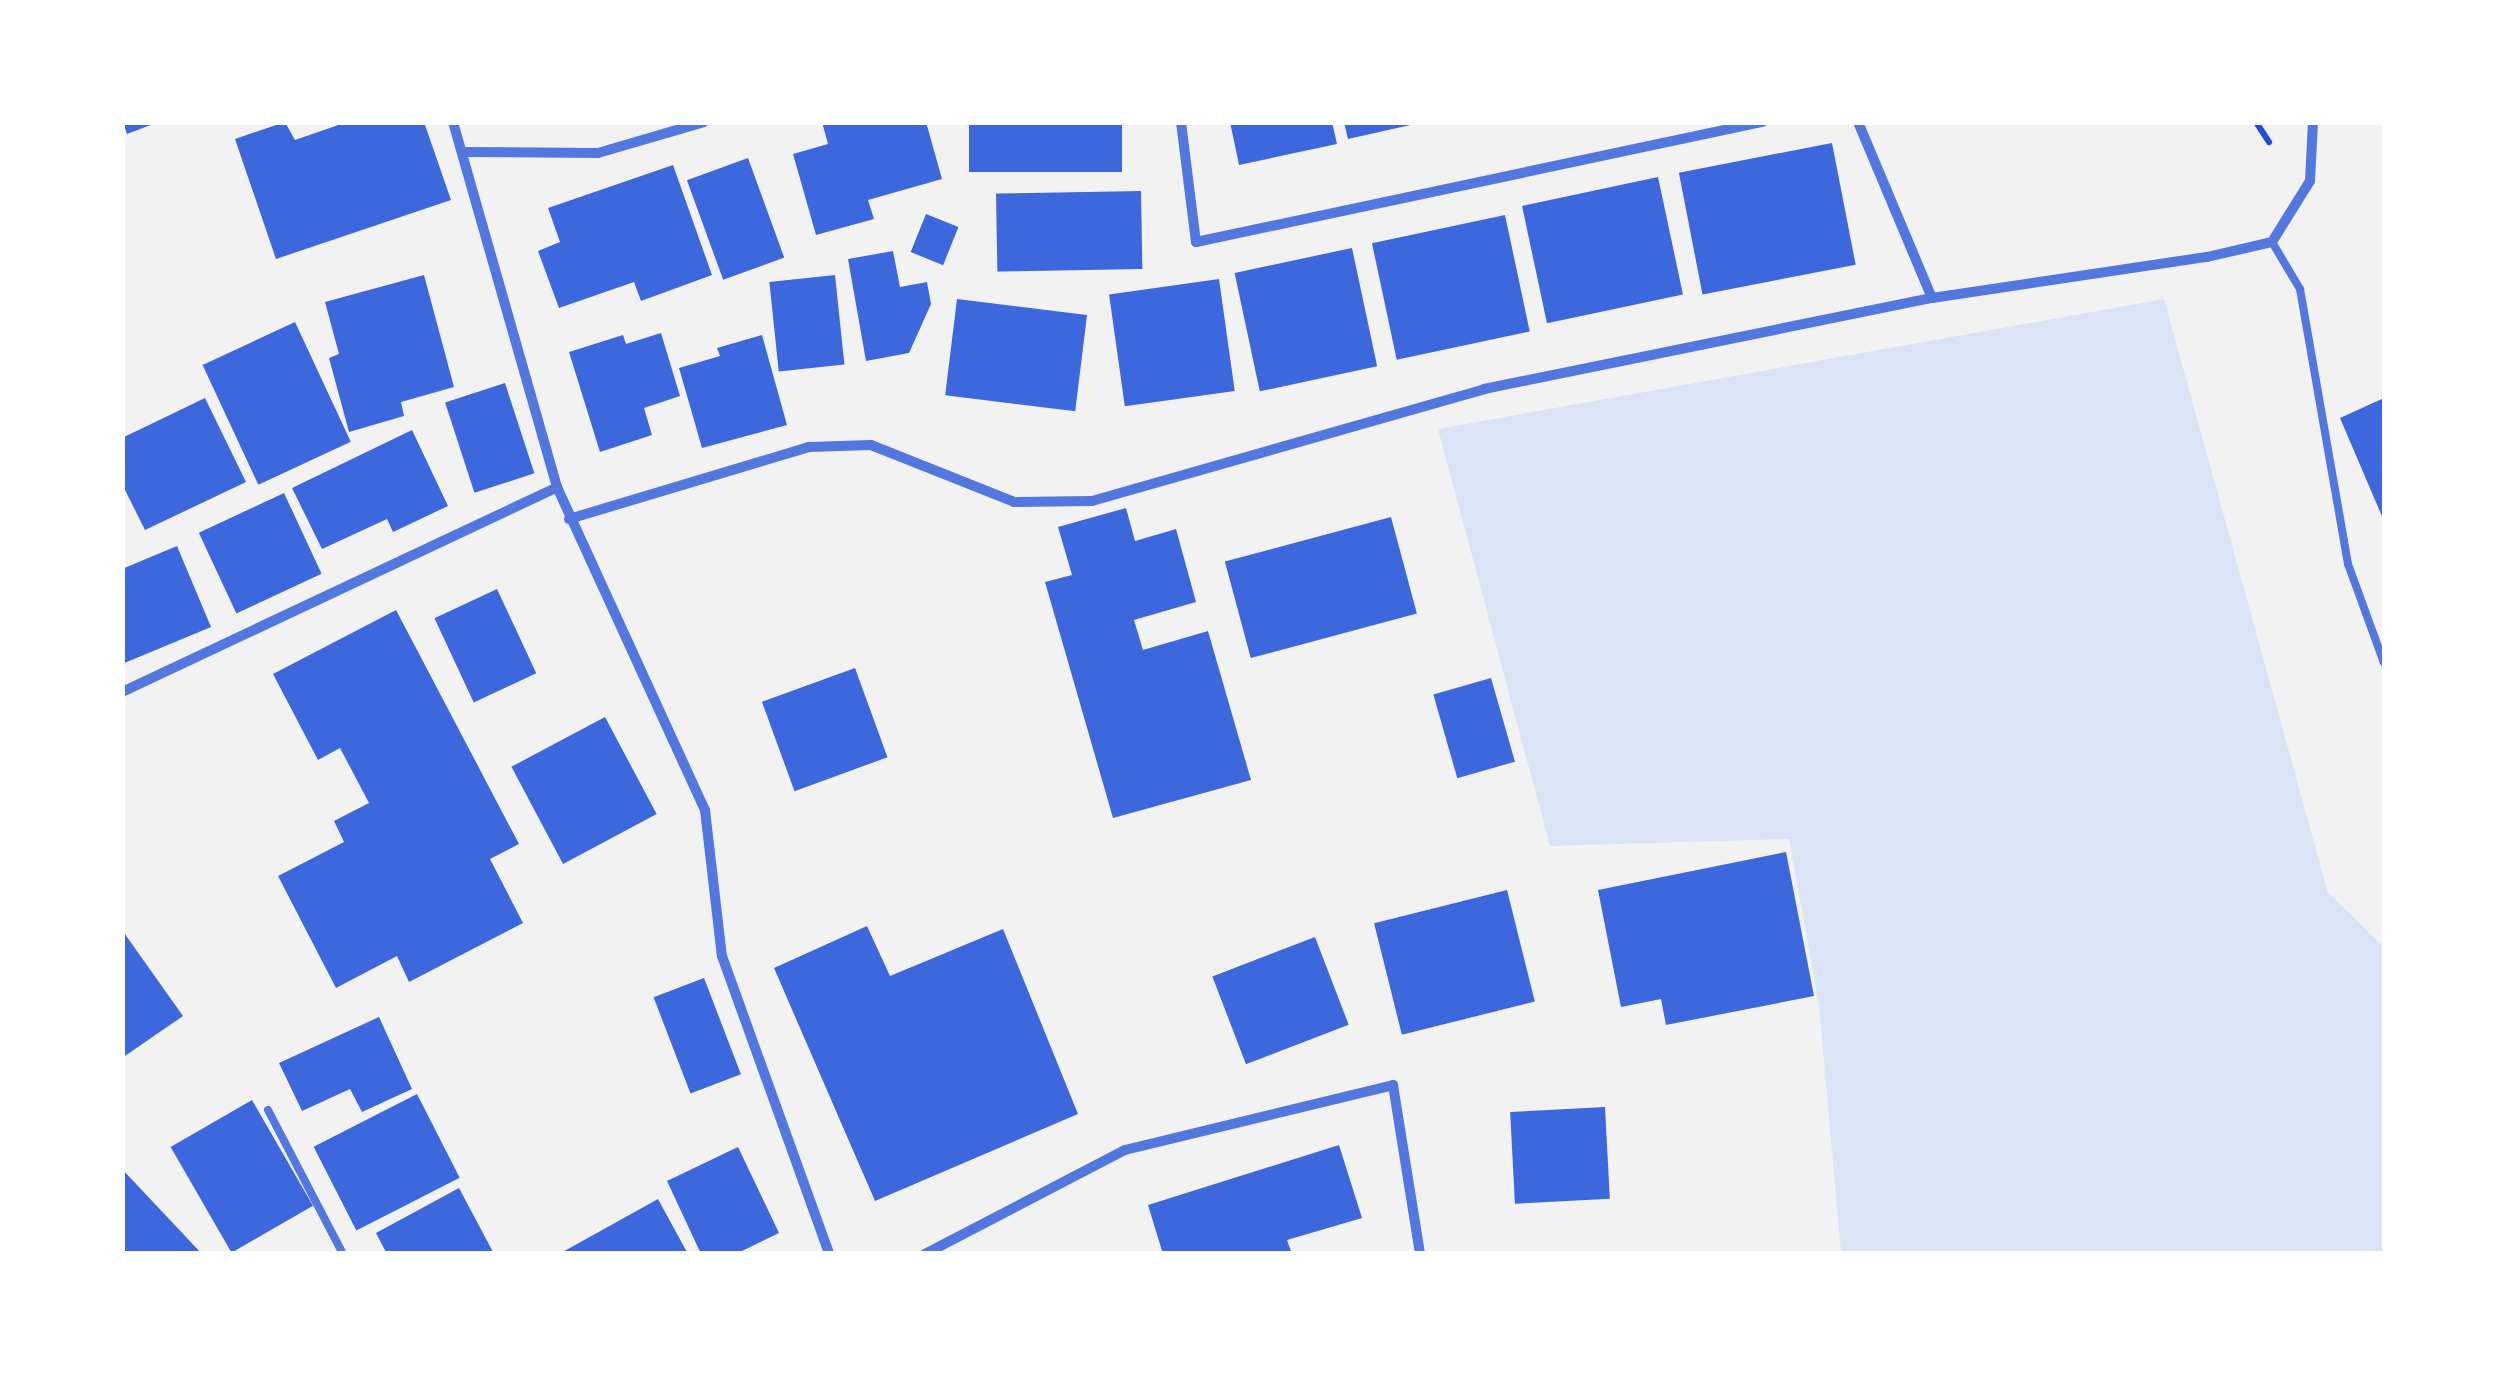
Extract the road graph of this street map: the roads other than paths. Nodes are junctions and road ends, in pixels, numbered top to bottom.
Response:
1 (453, 122) edge
2 (704, 122) edge
3 (1181, 122) edge
4 (1762, 122) edge
5 (1858, 122) edge
6 (2313, 122) edge
7 (462, 152) junction
8 (2272, 242) junction
9 (1932, 298) junction
10 (558, 487) junction
11 (569, 518) junction
12 (2384, 662) edge
13 (122, 692) edge
14 (268, 1110) dead end
15 (342, 1254) edge
16 (829, 1254) edge
17 (925, 1254) edge
18 (1420, 1254) edge

1 - 7 street
2 - 7 street
3 - 4 street
5 - 9 street
6 - 8 street
7 - 10 street
8 - 9 street
8 - 12 lane
9 - 11 street
10 - 11 street
10 - 13 street
11 - 16 street
14 - 15 lane
17 - 18 street

